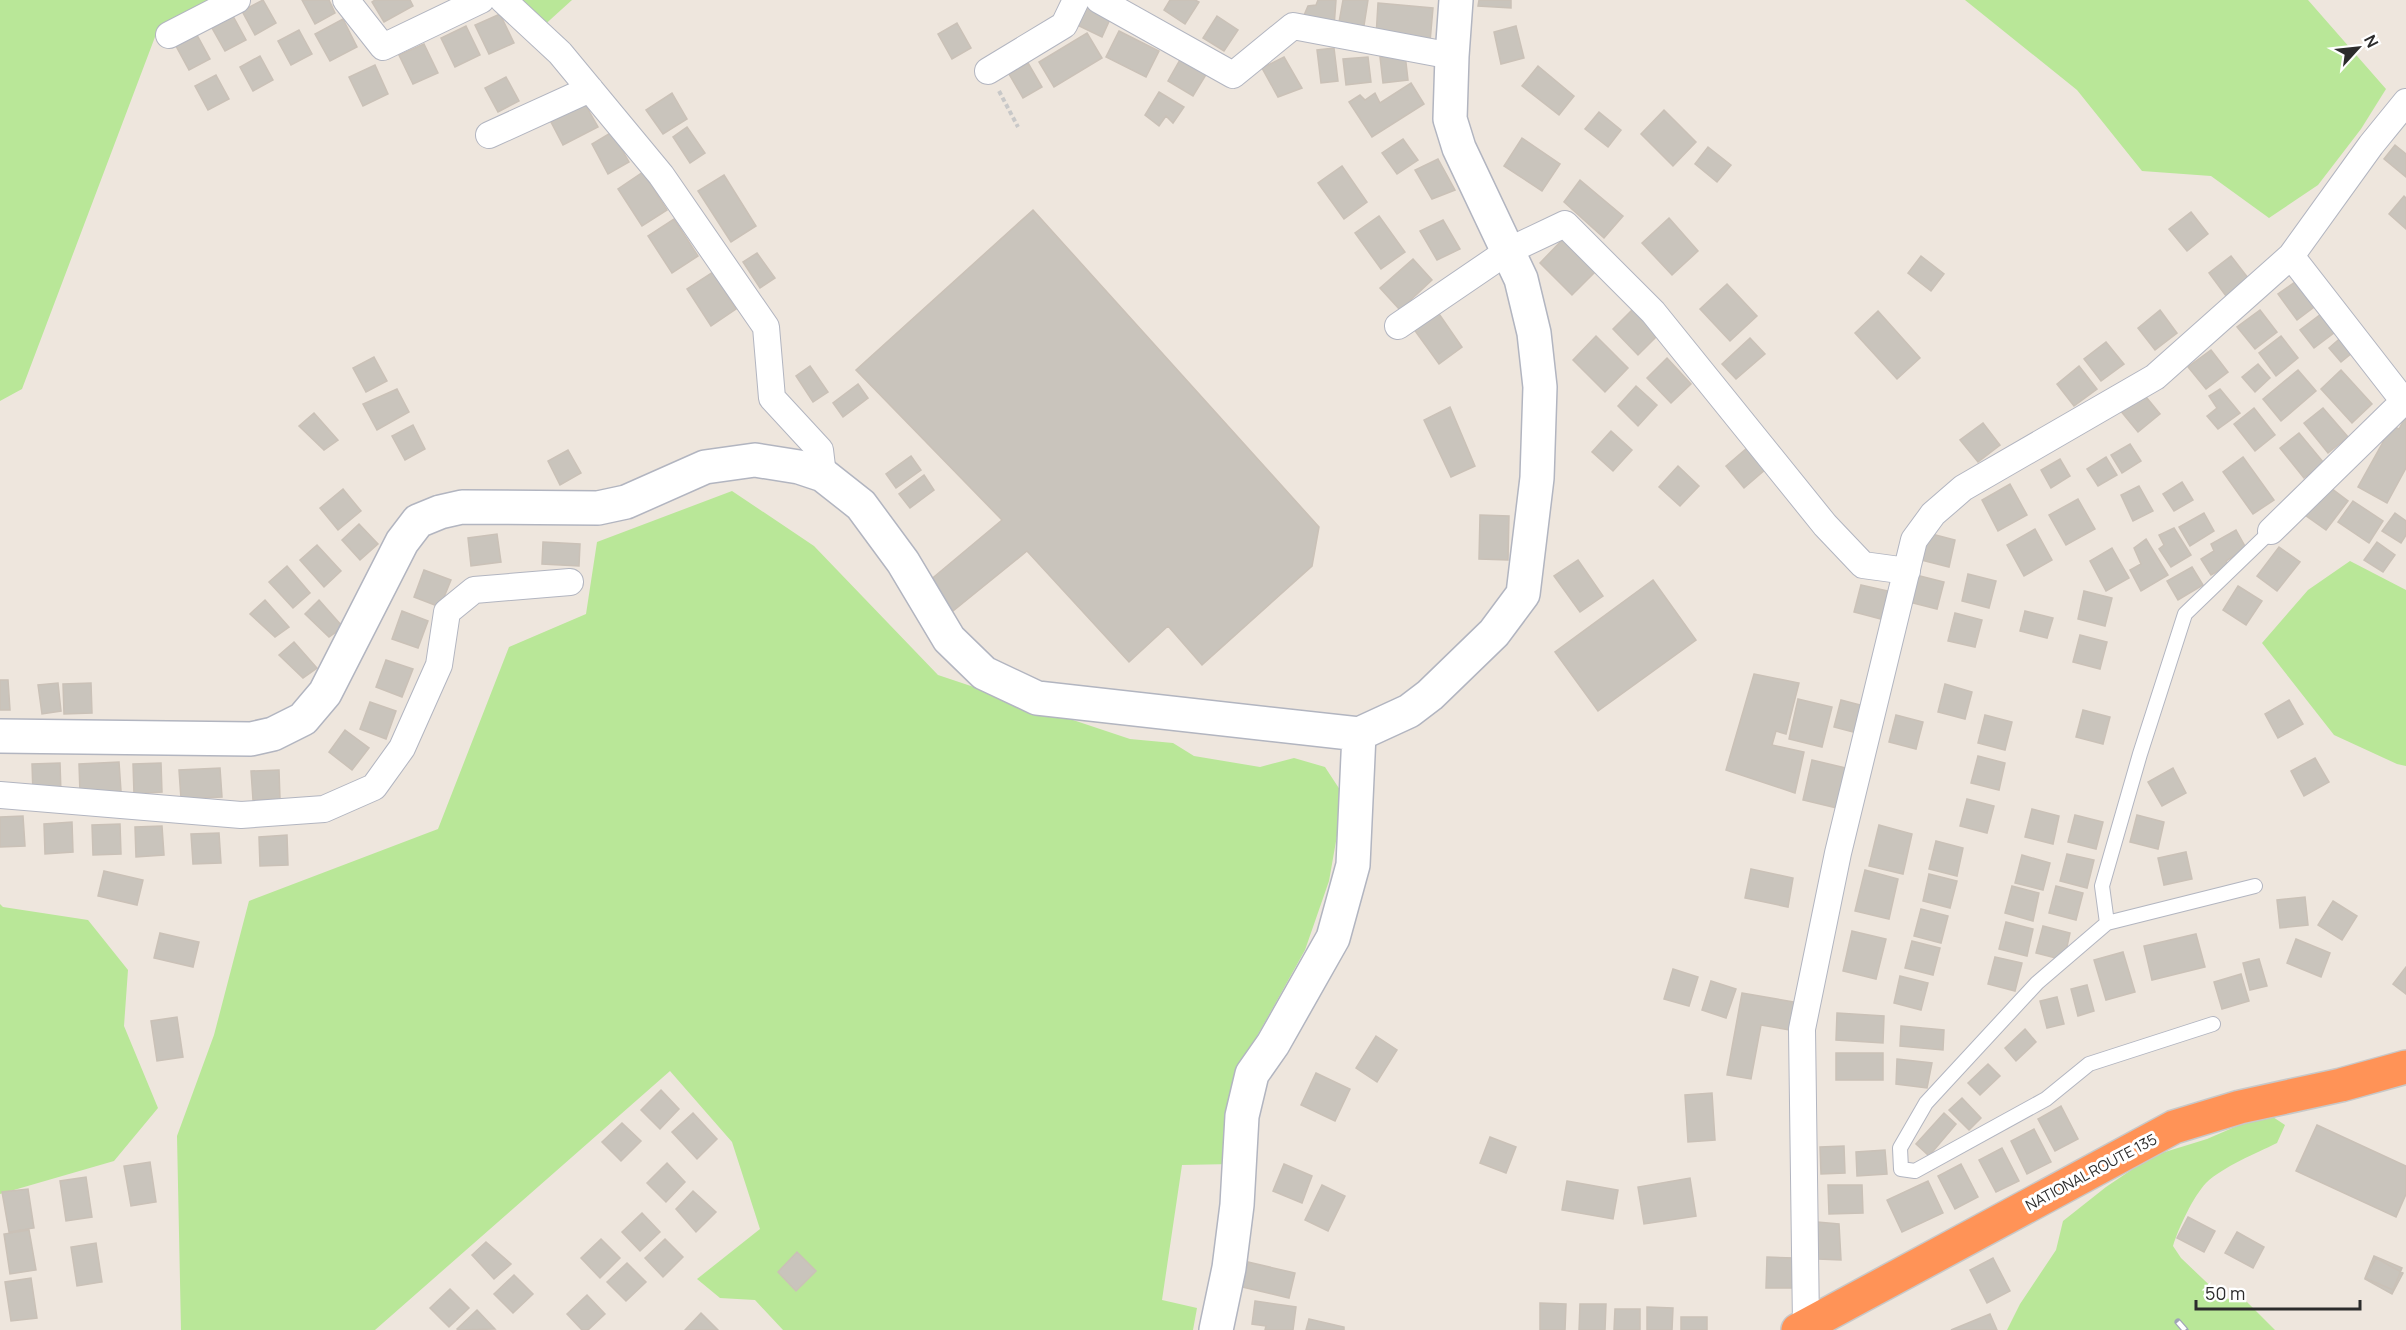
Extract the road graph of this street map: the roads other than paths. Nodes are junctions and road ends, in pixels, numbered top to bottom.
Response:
1 (237, 0) edge
2 (346, 0) edge
3 (481, 0) edge
4 (503, 0) edge
5 (1076, 0) edge
6 (1099, 0) edge
7 (1456, 0) edge
8 (169, 35) dead end
9 (1452, 56) junction
10 (988, 71) road end
11 (590, 89) junction
12 (2406, 102) edge
13 (489, 135) dead end
14 (1508, 251) junction
15 (2291, 256) junction
16 (1398, 326) dead end
17 (2405, 403) edge
18 (824, 475) junction
19 (2271, 531) joint
20 (1907, 571) junction
21 (570, 582) dead end
22 (1359, 734) junction
23 (0, 736) edge
24 (0, 795) edge
25 (2255, 886) dead end
26 (2107, 923) junction
27 (2213, 1024) dead end
28 (2406, 1067) edge
29 (1802, 1328) edge
30 (1216, 1330) edge

1 - 8 street
2 - 3 street
4 - 11 street
5 - 10 street
6 - 9 street
7 - 9 street
9 - 14 street
11 - 13 street
11 - 18 street
12 - 15 street
14 - 16 street
14 - 20 street
14 - 22 street
15 - 17 street
15 - 20 street
17 - 19 street
18 - 22 street
18 - 23 street
19 - 26 lane
20 - 29 street
21 - 24 street
22 - 30 street
25 - 26 lane
26 - 27 lane
28 - 29 highway, NATIONAL ROUTE 135

